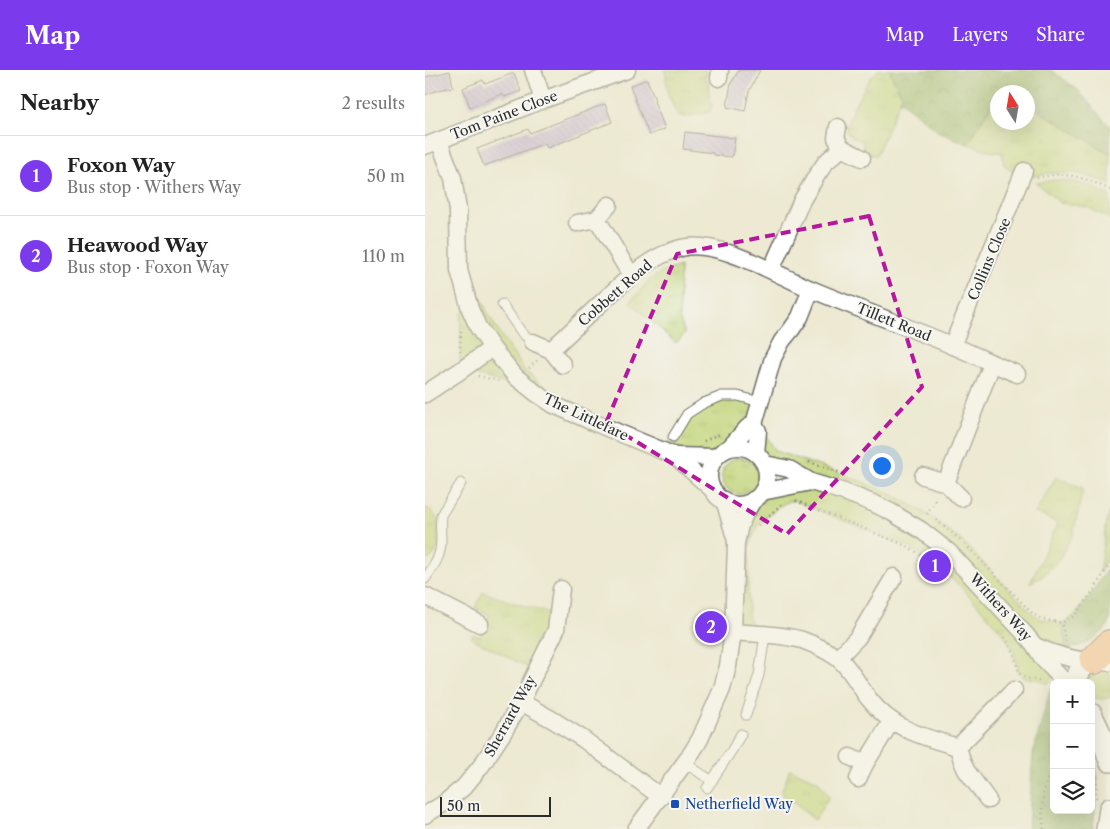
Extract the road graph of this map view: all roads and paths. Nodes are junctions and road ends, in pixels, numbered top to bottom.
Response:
1 (533, 70) edge
2 (627, 70) edge
3 (543, 100) junction
4 (838, 127) dead end
5 (432, 143) edge
6 (842, 148) junction
7 (862, 158) dead end
8 (1022, 176) joint
9 (1110, 190) edge
10 (609, 205) dead end
11 (597, 219) junction
12 (577, 223) dead end
13 (771, 270) junction
14 (631, 275) junction
15 (811, 289) junction
16 (502, 304) dead end
17 (533, 342) joint
18 (952, 346) junction
19 (492, 348) junction
20 (551, 350) junction
21 (992, 364) junction
22 (563, 365) dead end
23 (1017, 374) dead end
24 (516, 377) junction
25 (425, 394) edge
26 (760, 402) junction
27 (754, 424) junction
28 (673, 436) dead end
29 (701, 442) dead end
30 (723, 446) junction
31 (675, 456) junction
32 (761, 459) junction
33 (923, 476) dead end
34 (461, 482) dead end
35 (811, 482) junction
36 (946, 483) junction
37 (791, 493) junction
38 (719, 496) junction
39 (758, 496) junction
40 (961, 498) dead end
41 (927, 514) dead end
42 (758, 525) dead end
43 (736, 543) junction
44 (1110, 564) edge
45 (946, 573) dead end
46 (893, 577) dead end
47 (425, 579) edge
48 (561, 589) dead end
49 (425, 597) edge
50 (480, 624) dead end
51 (733, 632) junction
52 (1003, 633) dead end
53 (765, 635) junction
54 (1065, 641) dead end
55 (1035, 646) junction
56 (1101, 656) edge
57 (838, 658) junction
58 (1062, 679) edge
59 (1076, 679) edge
60 (1047, 684) dead end
61 (1014, 690) dead end
62 (521, 702) junction
63 (1110, 710) edge
64 (1095, 711) edge
65 (746, 715) dead end
66 (891, 722) junction
67 (1095, 722) edge
68 (741, 734) dead end
69 (958, 747) junction
70 (850, 757) dead end
71 (685, 763) junction
72 (1103, 765) edge
73 (1052, 769) edge
74 (661, 797) junction
75 (988, 800) dead end
76 (1103, 806) edge
77 (425, 815) edge
78 (636, 829) edge
79 (1044, 829) edge
80 (1107, 829) edge

1 - 3 street
2 - 3 street, Tom Paine Close
3 - 5 street, Tom Paine Close
4 - 6 street
5 - 19 street, The Littlefare
6 - 7 street
6 - 13 street
8 - 9 path
8 - 18 street, Collins Close
10 - 11 street
11 - 12 street
11 - 14 street
13 - 14 street, Cobbett Road
13 - 15 street, Tillett Road
14 - 20 street, Cobbett Road
15 - 18 street, Tillett Road
15 - 26 street
16 - 17 lane
17 - 20 street
18 - 21 street, Tillett Road
19 - 24 street, The Littlefare
19 - 25 street
20 - 22 street
20 - 24 path
21 - 23 street, Tillett Road
21 - 36 street
24 - 31 street, The Littlefare
26 - 27 street
26 - 28 lane
27 - 30 street
27 - 32 street
29 - 30 path
30 - 31 street, The Littlefare
30 - 32 street
30 - 38 street
31 - 38 street, The Littlefare
32 - 35 street, Withers Way
32 - 39 street
33 - 36 street
34 - 47 lane
35 - 37 street, Withers Way
35 - 55 street, Withers Way
36 - 40 street
36 - 41 path
37 - 39 street, Withers Way
37 - 42 path
37 - 45 path
38 - 39 street
38 - 43 street
39 - 43 street
43 - 51 street
44 - 54 path
46 - 57 street
48 - 62 street, Sherrard Way
49 - 50 street
51 - 53 street
51 - 71 street
52 - 60 path
53 - 57 street
53 - 65 lane
55 - 56 street, Withers Way
55 - 58 street, Withers Way
56 - 59 street
57 - 66 street
61 - 69 street
62 - 74 street
62 - 77 street, Sherrard Way
63 - 64 street
66 - 69 street
66 - 70 street
67 - 72 street
68 - 71 lane
69 - 75 street
71 - 74 street
72 - 76 path
73 - 79 path
74 - 78 street
76 - 80 street

